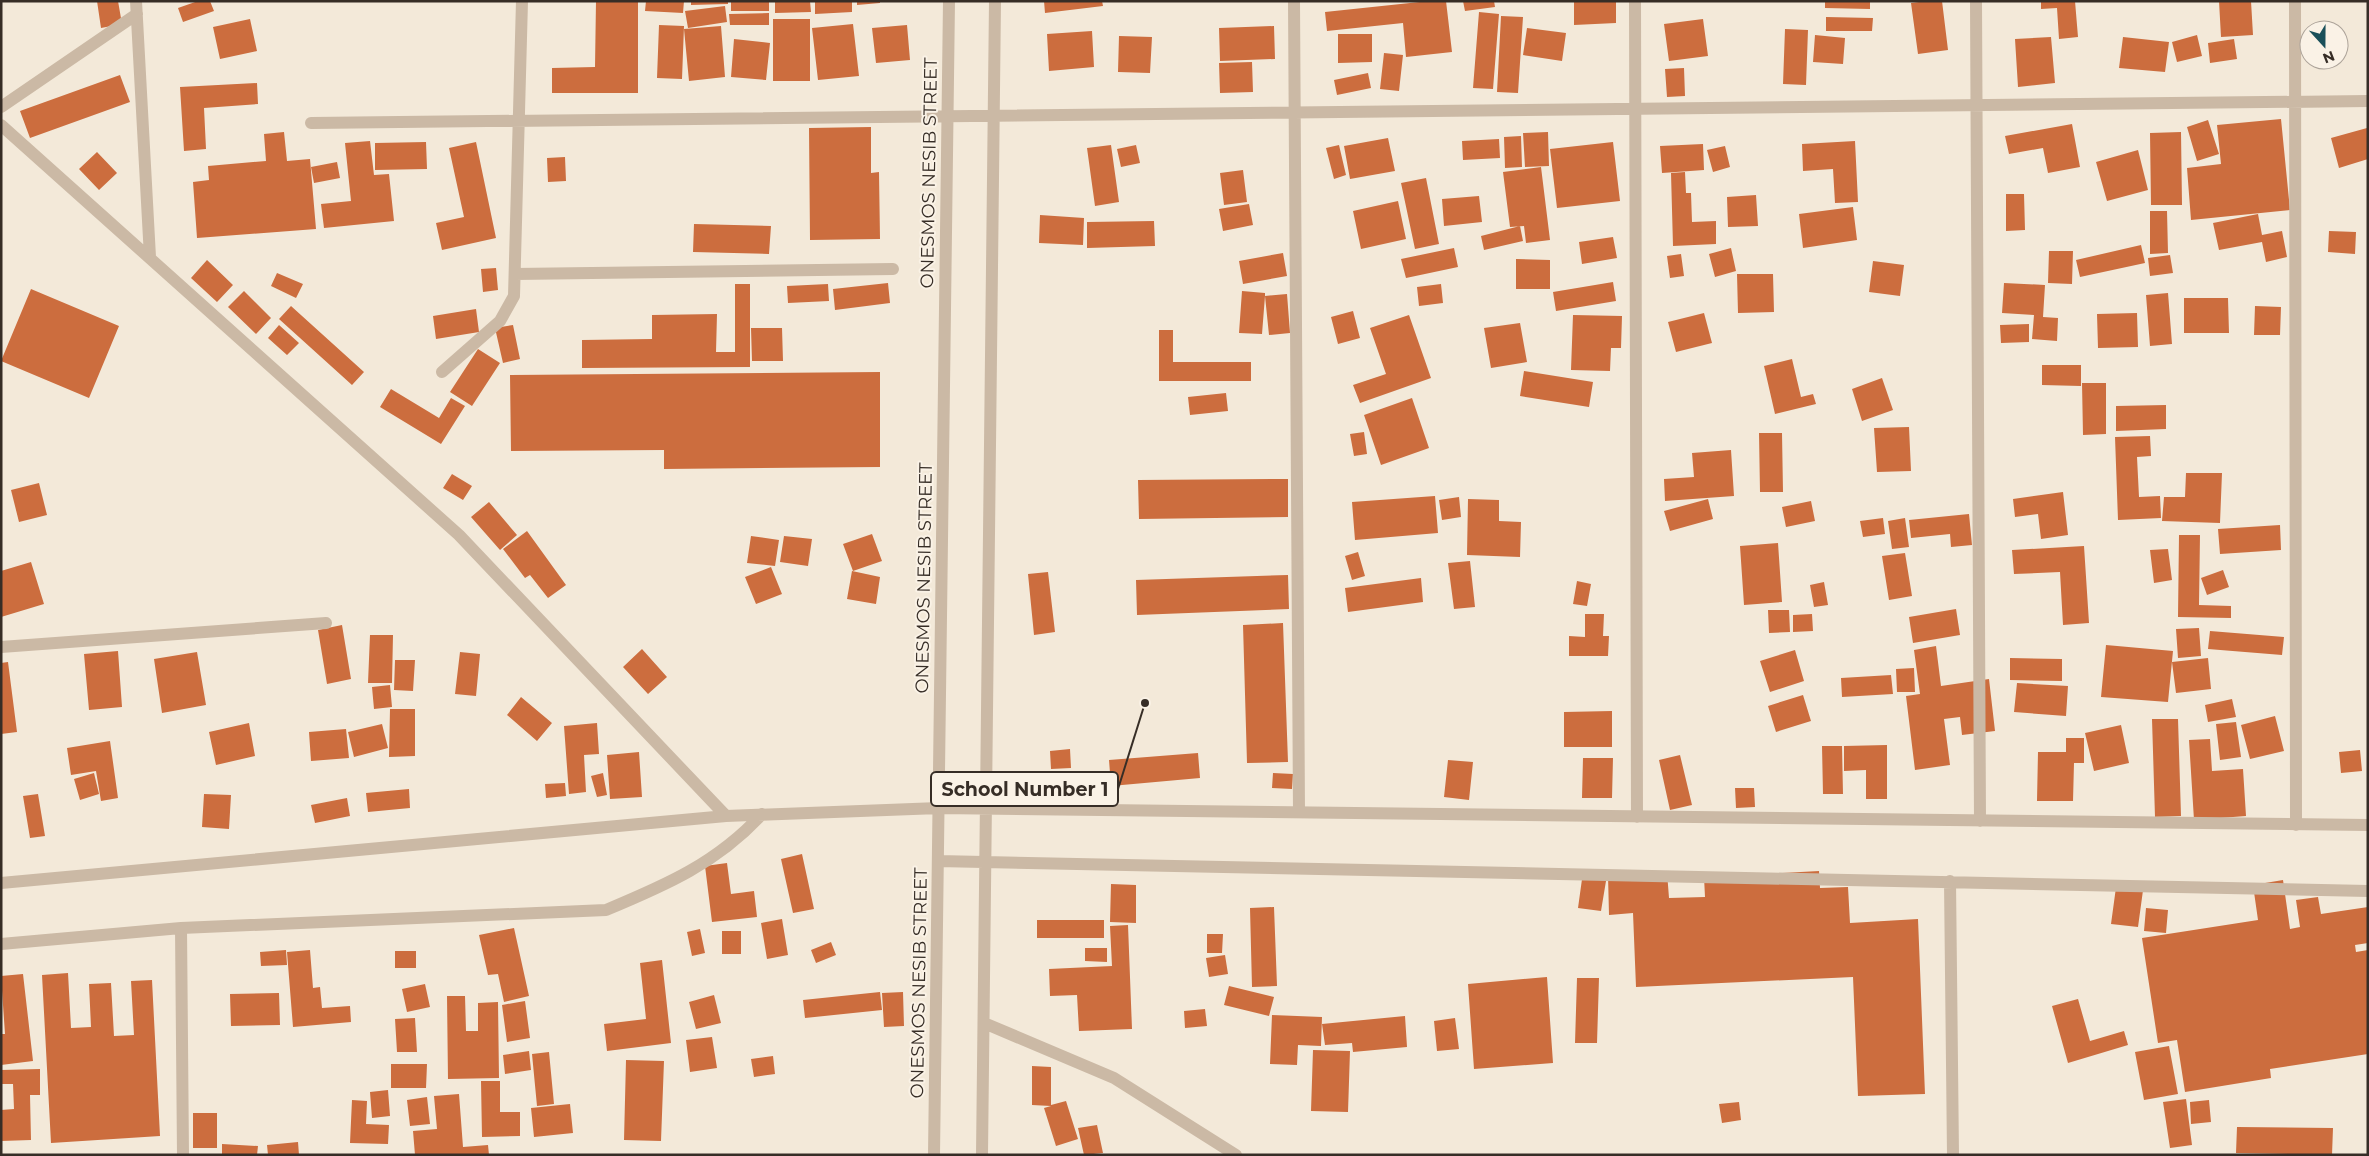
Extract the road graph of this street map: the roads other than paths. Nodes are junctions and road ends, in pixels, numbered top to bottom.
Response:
1 (522, 1) edge
2 (949, 1) edge
3 (994, 1) edge
4 (1294, 1) edge
5 (1635, 1) edge
6 (1976, 1) edge
7 (2295, 1) edge
8 (136, 7) edge
9 (2368, 101) edge
10 (2295, 102) junction
11 (1976, 105) junction
12 (1, 107) edge
13 (1636, 109) junction
14 (1295, 113) junction
15 (993, 116) junction
16 (948, 117) junction
17 (519, 121) junction
18 (310, 123) dead end
19 (1, 125) edge
20 (150, 257) junction
21 (893, 269) dead end
22 (514, 274) junction
23 (442, 372) dead end
24 (326, 623) dead end
25 (1, 647) edge
26 (938, 808) junction
27 (986, 808) junction
28 (1299, 812) junction
29 (762, 814) junction
30 (726, 816) junction
31 (1637, 817) junction
32 (1980, 821) junction
33 (2296, 825) junction
34 (2368, 825) edge
35 (938, 861) junction
36 (985, 862) junction
37 (1950, 881) junction
38 (1, 883) edge
39 (2368, 891) edge
40 (181, 928) junction
41 (1, 944) edge
42 (984, 1023) junction
43 (183, 1155) edge
44 (934, 1155) edge
45 (982, 1155) edge
46 (1236, 1155) edge
47 (1953, 1155) edge

1 - 17 street
2 - 16 street, ONESMOS NESIB STREET
3 - 15 street
4 - 14 street
5 - 13 street
6 - 11 street
7 - 10 street
8 - 12 street
8 - 20 street
9 - 10 street
10 - 11 street
10 - 33 street
11 - 13 street
11 - 32 street
13 - 14 street
13 - 31 street
14 - 15 street
14 - 28 street
15 - 16 street
15 - 27 street
16 - 17 street
16 - 26 street, ONESMOS NESIB STREET
17 - 18 street
17 - 22 street
19 - 20 street
20 - 30 street
21 - 22 street
22 - 23 street
24 - 25 street
26 - 27 street
26 - 29 street
26 - 35 street, ONESMOS NESIB STREET
27 - 28 street
27 - 36 street
28 - 31 street
29 - 30 street
29 - 40 street
30 - 38 street
31 - 32 street
32 - 33 street
33 - 34 street
35 - 36 street
35 - 44 street, ONESMOS NESIB STREET
36 - 37 street
36 - 42 street
37 - 39 street
37 - 47 street
40 - 41 street
40 - 43 street
42 - 45 street
42 - 46 street

